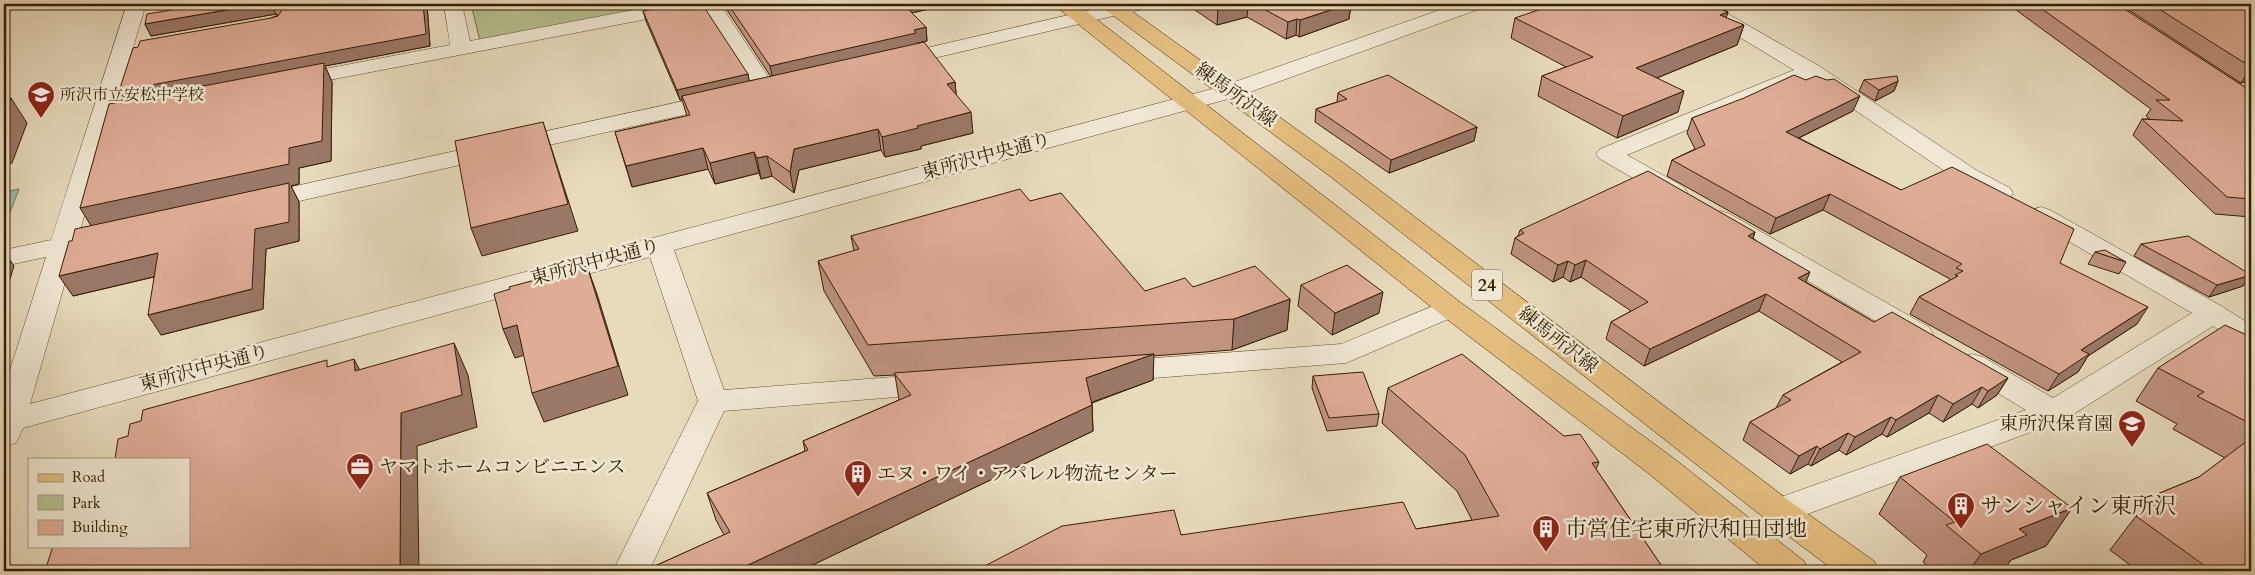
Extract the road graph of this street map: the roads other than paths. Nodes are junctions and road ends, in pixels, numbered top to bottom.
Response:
1 (453, 4) edge
2 (694, 4) edge
3 (711, 4) edge
4 (1475, 4) edge
5 (1703, 4) edge
6 (1122, 6) edge
7 (1074, 11) edge
8 (139, 15) edge
9 (461, 49) junction
10 (872, 66) edge
11 (1811, 71) junction
12 (274, 85) edge
13 (1231, 91) junction
14 (1187, 102) junction
15 (158, 107) edge
16 (100, 118) junction
17 (235, 207) edge
18 (130, 230) edge
19 (63, 245) junction
20 (659, 245) junction
21 (4, 258) edge
22 (1450, 308) junction
23 (2213, 313) junction
24 (2251, 338) edge
25 (1090, 372) edge
26 (961, 382) edge
27 (712, 400) junction
28 (2054, 412) junction
29 (5, 428) edge
30 (1779, 511) junction
31 (631, 571) edge
32 (1791, 571) edge
33 (1861, 571) edge

1 - 9 street
2 - 9 street
3 - 17 street
4 - 13 street, 東所沢中央通り
5 - 11 street
6 - 7 street
6 - 13 main road, 練馬所沢線 / 24
7 - 10 street
7 - 14 main road, 練馬所沢線 / 24
8 - 16 street
9 - 12 street
11 - 23 street
11 - 28 street
13 - 14 street, 東所沢中央通り
13 - 30 main road, 練馬所沢線 / 24
14 - 20 street, 東所沢中央通り
14 - 22 main road, 練馬所沢線 / 24
15 - 16 street
16 - 19 street
18 - 19 street
19 - 21 street
19 - 29 street
20 - 27 street
20 - 29 street, 東所沢中央通り
22 - 25 street
22 - 32 main road, 練馬所沢線 / 24
23 - 24 street
23 - 28 street
26 - 27 street
27 - 31 street
28 - 30 street
30 - 33 main road, 練馬所沢線 / 24

